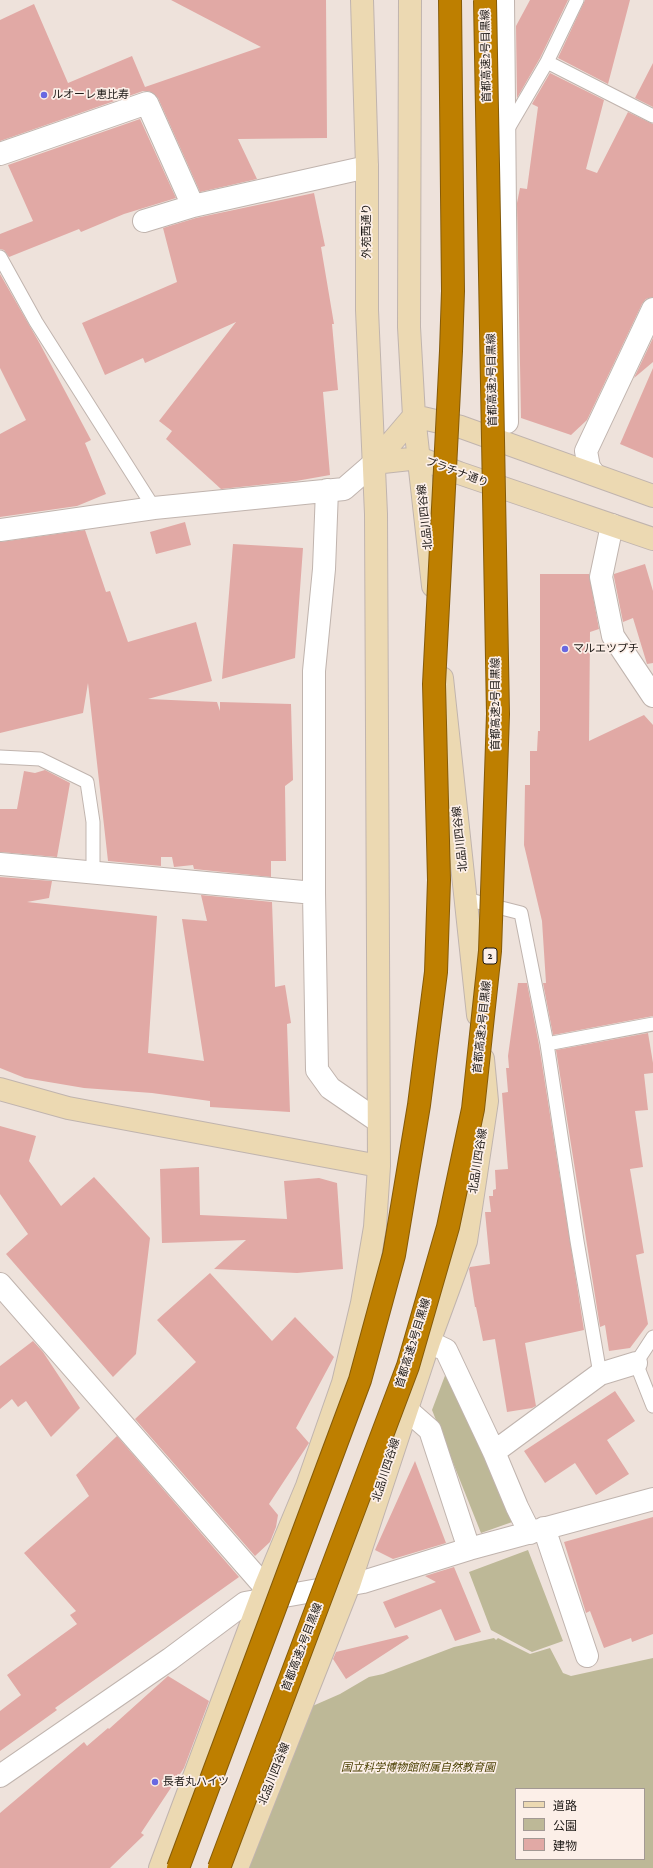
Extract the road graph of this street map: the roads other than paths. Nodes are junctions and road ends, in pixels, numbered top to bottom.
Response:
1 (362, 0) edge
2 (410, 0) edge
3 (450, 0) edge
4 (485, 0) edge
5 (502, 0) edge
6 (577, 0) edge
7 (547, 62) junction
8 (653, 116) edge
9 (504, 136) junction
10 (0, 154) edge
11 (367, 168) junction
12 (193, 206) junction
13 (144, 221) dead end
14 (0, 257) edge
15 (653, 309) edge
16 (414, 416) junction
17 (507, 422) dead end
18 (419, 458) junction
19 (374, 463) junction
20 (594, 474) junction
21 (327, 490) junction
22 (653, 496) edge
23 (154, 508) junction
24 (612, 525) junction
25 (0, 530) edge
26 (653, 539) edge
27 (653, 696) edge
28 (0, 757) edge
29 (0, 864) edge
30 (93, 873) junction
31 (314, 893) junction
32 (466, 899) junction
33 (653, 1024) edge
34 (547, 1044) junction
35 (0, 1089) edge
36 (378, 1120) junction
37 (378, 1166) junction
38 (0, 1284) edge
39 (653, 1337) edge
40 (429, 1342) junction
41 (636, 1363) junction
42 (600, 1374) junction
43 (653, 1406) edge
44 (406, 1409) junction
45 (494, 1452) junction
46 (653, 1499) edge
47 (537, 1531) junction
48 (469, 1549) junction
49 (349, 1585) junction
50 (262, 1594) junction
51 (587, 1656) dead end
52 (0, 1776) edge
53 (160, 1868) edge
54 (178, 1868) edge
55 (219, 1868) edge
56 (237, 1868) edge

1 - 11 main road, 外苑西通り
2 - 16 main road
3 - 54 highway, bridge
4 - 55 highway, 首都高速2号目黒線 / 2, bridge
5 - 9 street
6 - 7 lane
7 - 8 lane
7 - 9 lane
9 - 17 street
10 - 12 street
11 - 12 street
11 - 19 main road, 外苑西通り
12 - 13 street
14 - 23 lane
15 - 20 street
16 - 18 main road, 北品川四谷線
16 - 19 main road
16 - 20 main road
18 - 19 main road, プラチナ通り
18 - 24 main road, プラチナ通り
18 - 32 main road, 北品川四谷線
19 - 21 street
19 - 36 main road
20 - 22 main road
21 - 23 street
21 - 31 street
23 - 25 street
24 - 26 main road, プラチナ通り
24 - 27 street
28 - 30 lane
29 - 30 street
30 - 31 street
31 - 36 street
32 - 34 lane
32 - 40 main road, 北品川四谷線
33 - 34 lane
34 - 42 lane
35 - 37 main road
36 - 37 main road
37 - 50 main road
38 - 50 street
39 - 41 lane
40 - 44 main road, 北品川四谷線
40 - 45 street
41 - 42 street
41 - 43 lane
42 - 45 street
44 - 48 street
44 - 49 main road, 北品川四谷線
45 - 47 street
46 - 47 street
47 - 48 street
47 - 51 street
48 - 49 street
49 - 50 street
49 - 56 main road, 北品川四谷線
50 - 52 street
50 - 53 main road

